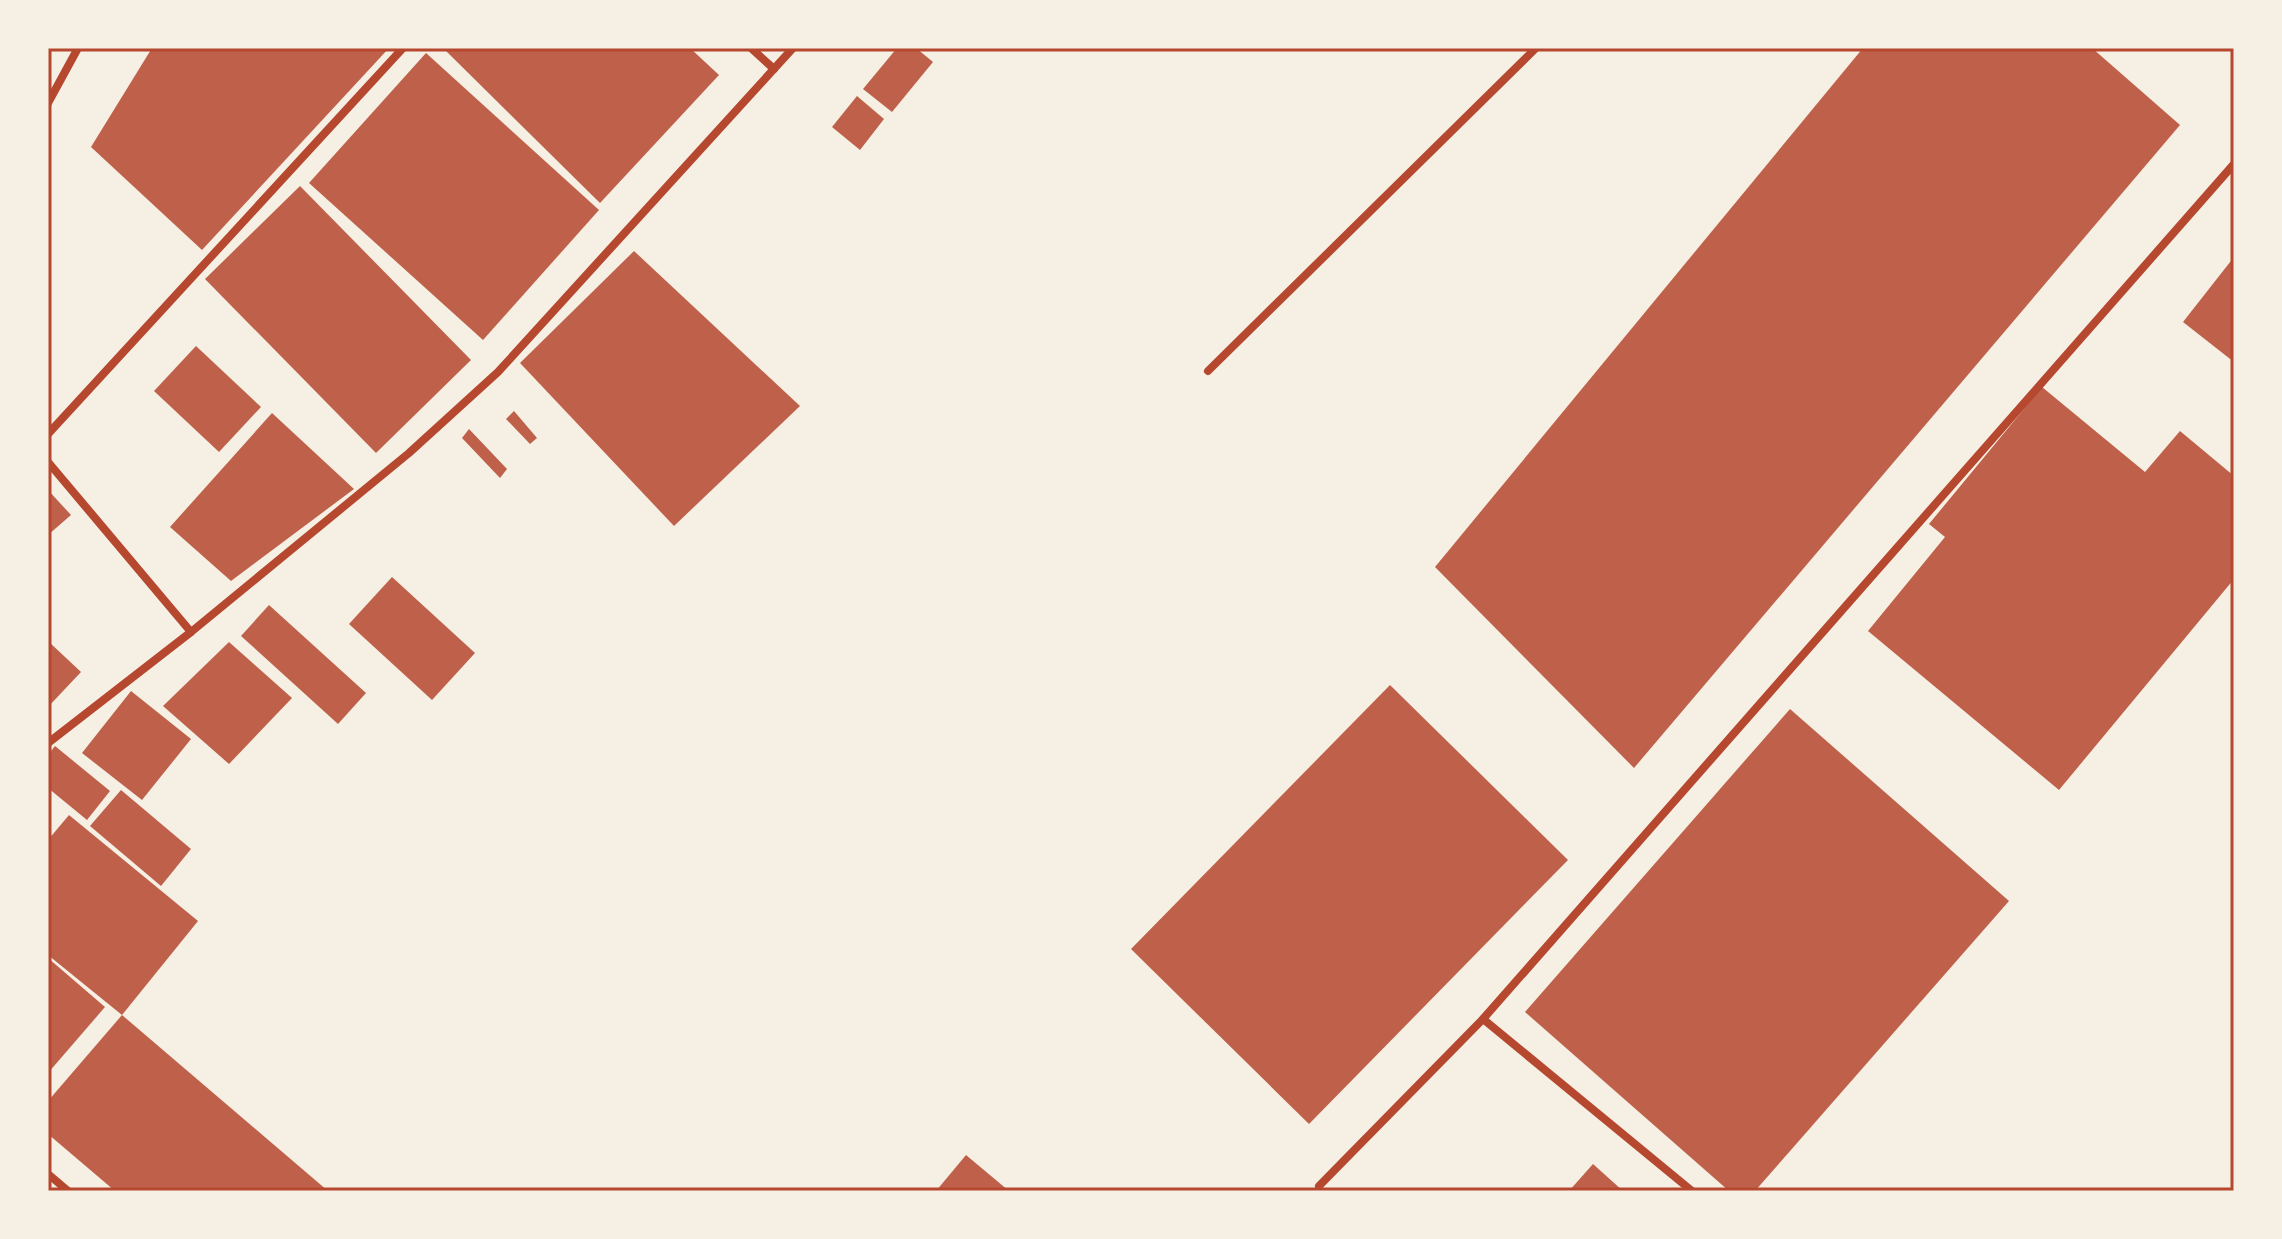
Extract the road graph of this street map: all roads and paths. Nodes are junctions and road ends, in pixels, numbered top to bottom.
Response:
1 (78, 48) edge
2 (403, 48) edge
3 (751, 48) edge
4 (793, 48) edge
5 (1536, 48) edge
6 (774, 69) junction
7 (48, 103) edge
8 (2234, 164) edge
9 (1208, 371) dead end
10 (48, 434) edge
11 (48, 462) edge
12 (191, 632) junction
13 (48, 743) edge
14 (1483, 1019) junction
15 (48, 1174) edge
16 (1319, 1186) dead end
17 (68, 1191) edge
18 (1692, 1191) edge

1 - 7 street
2 - 10 street
3 - 6 street
4 - 6 street
5 - 9 street
6 - 12 street
8 - 14 street
11 - 12 street
12 - 13 street
14 - 16 street
14 - 18 street
15 - 17 street

